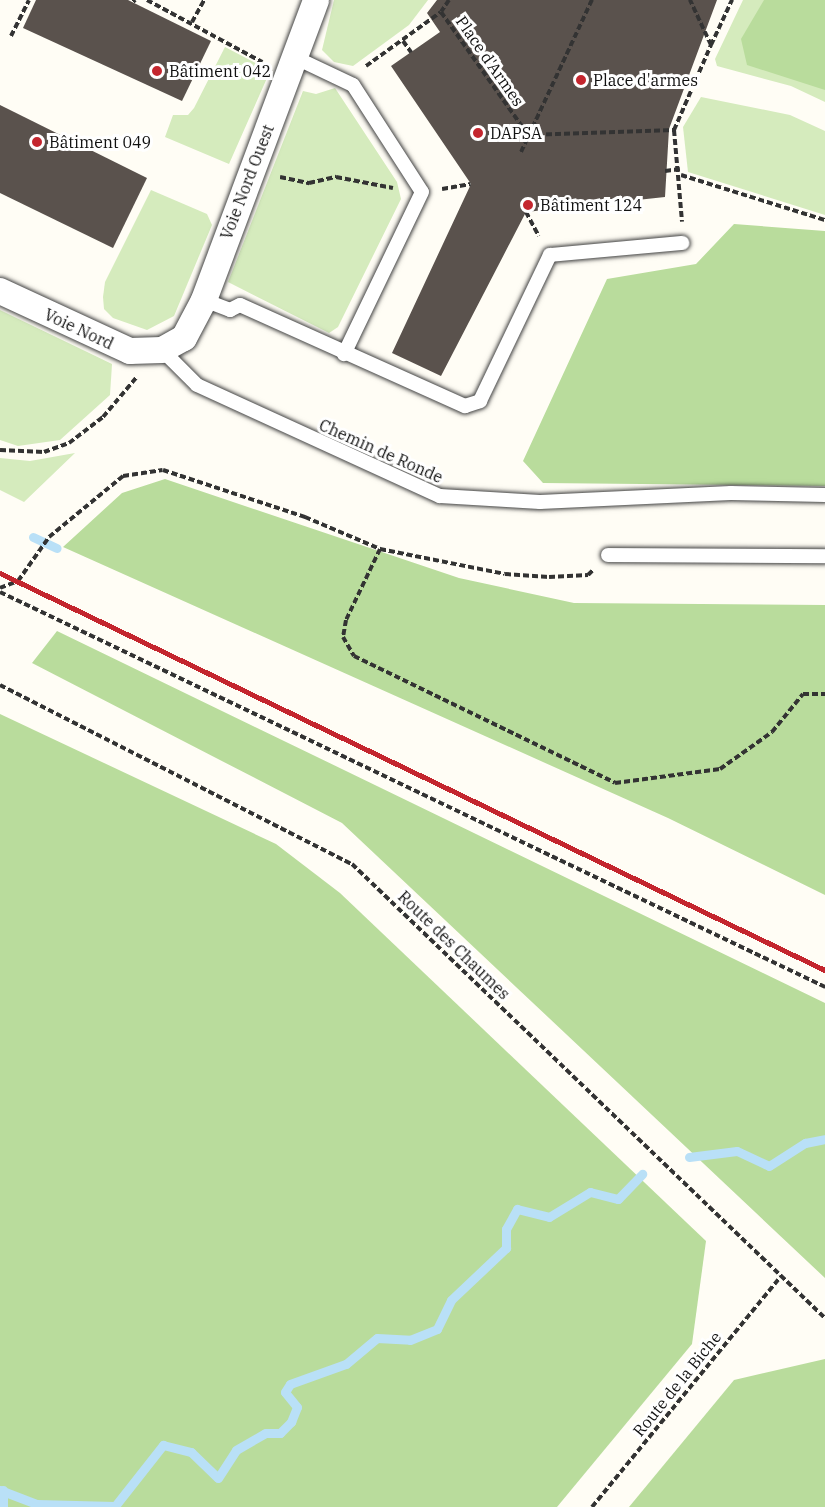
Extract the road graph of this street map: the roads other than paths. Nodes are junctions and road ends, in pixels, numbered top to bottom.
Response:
1 (316, 0) edge
2 (284, 63) junction
3 (682, 243) road end
4 (0, 291) edge
5 (204, 300) junction
6 (162, 350) junction
7 (344, 354) junction
8 (825, 495) edge
9 (608, 555) road end
10 (825, 556) edge

1 - 2 street, Voie Nord Ouest
2 - 5 street, Voie Nord Ouest
2 - 7 lane
3 - 7 lane
4 - 6 street, Voie Nord
5 - 6 street, Voie Nord Ouest
5 - 7 lane
6 - 8 lane, Chemin de Ronde
9 - 10 lane

